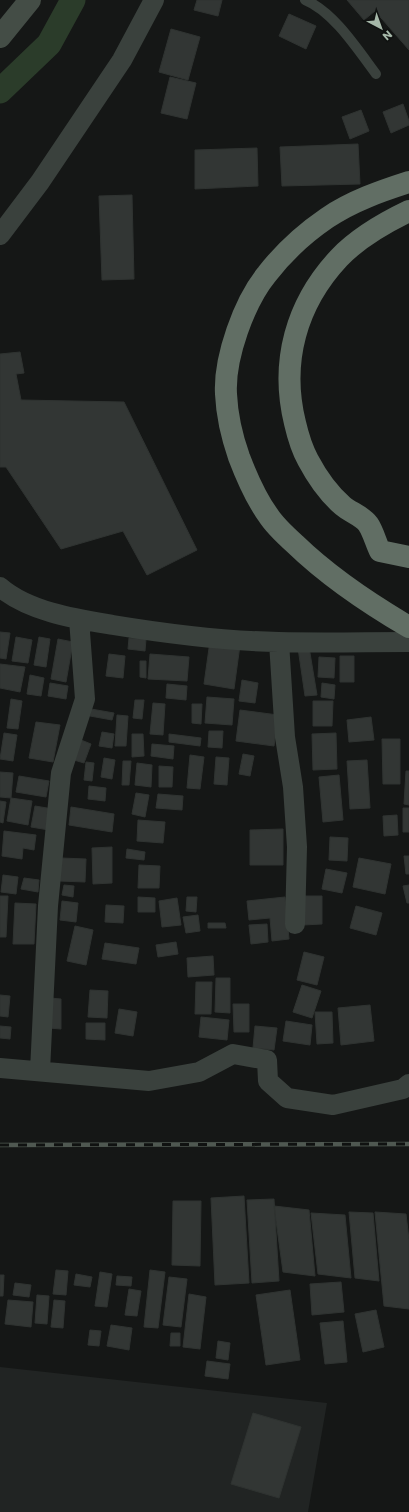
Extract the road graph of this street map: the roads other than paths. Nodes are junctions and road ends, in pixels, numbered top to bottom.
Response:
1 (30, 0) edge
2 (154, 0) edge
3 (305, 0) edge
4 (0, 37) edge
5 (376, 74) dead end
6 (409, 182) edge
7 (409, 211) edge
8 (0, 235) edge
9 (409, 557) edge
10 (1, 589) edge
11 (79, 619) junction
12 (409, 627) edge
13 (278, 642) junction
14 (409, 642) edge
15 (295, 924) dead end
16 (0, 1068) edge
17 (40, 1071) junction
18 (409, 1084) edge

1 - 4 street
2 - 8 street
3 - 5 lane
6 - 12 highway
7 - 9 highway
10 - 11 street
11 - 13 street
11 - 17 street
13 - 14 street
13 - 15 street
16 - 17 street
17 - 18 street

